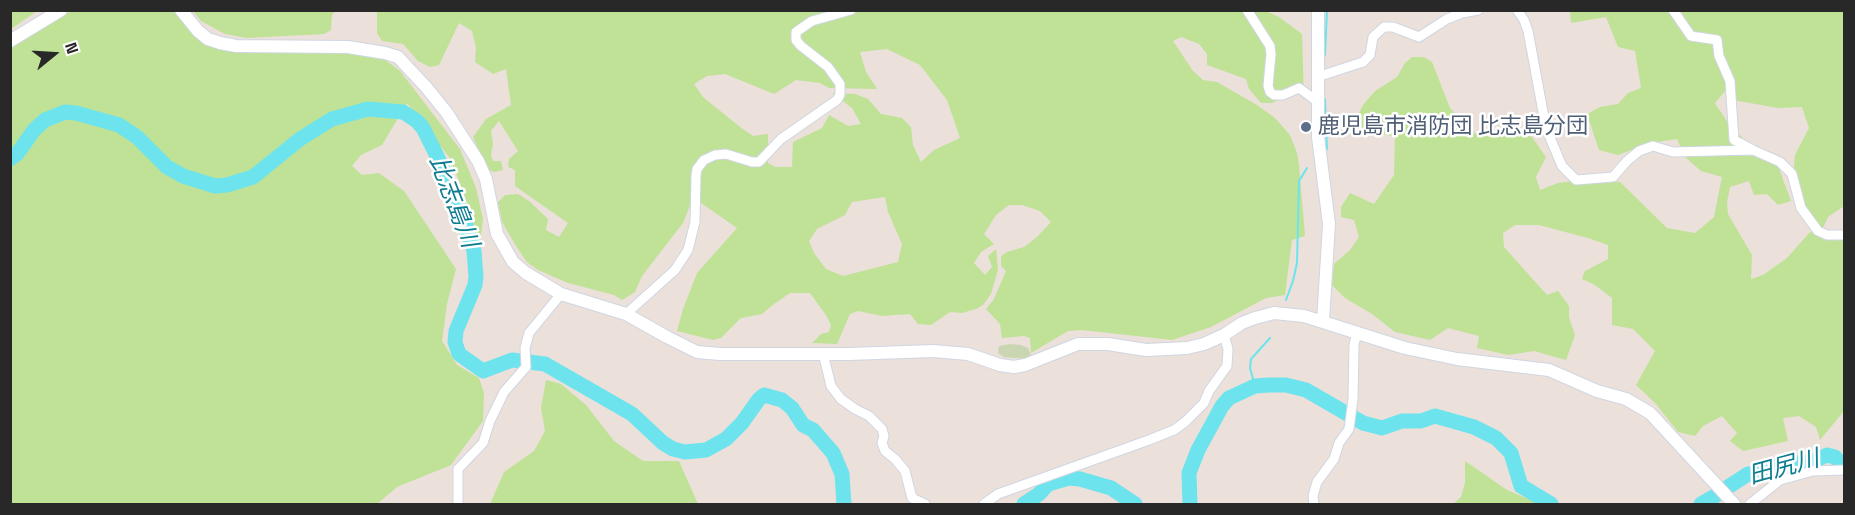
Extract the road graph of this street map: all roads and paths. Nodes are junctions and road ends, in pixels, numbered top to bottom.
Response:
1 (61, 10) edge
2 (181, 10) edge
3 (851, 10) edge
4 (1247, 10) edge
5 (1318, 10) edge
6 (1478, 10) edge
7 (1517, 10) edge
8 (1673, 10) edge
9 (10, 41) edge
10 (1317, 77) junction
11 (1318, 102) junction
12 (1753, 150) junction
13 (1845, 235) edge
14 (561, 294) junction
15 (626, 314) junction
16 (1323, 321) junction
17 (1357, 332) junction
18 (1224, 335) junction
19 (824, 353) junction
20 (1845, 470) edge
21 (458, 504) edge
22 (925, 504) edge
23 (984, 504) edge
24 (1314, 504) edge
25 (1734, 504) edge
26 (1750, 504) edge

1 - 9 street
2 - 14 street
3 - 15 street
4 - 11 street
5 - 10 street
6 - 10 street
7 - 12 street
8 - 12 street
10 - 11 street
11 - 16 street
12 - 13 street
14 - 15 street
14 - 21 street
15 - 19 street
16 - 17 street
16 - 18 street
17 - 24 street
17 - 25 street
18 - 19 street
18 - 23 street
19 - 22 street
20 - 26 street

